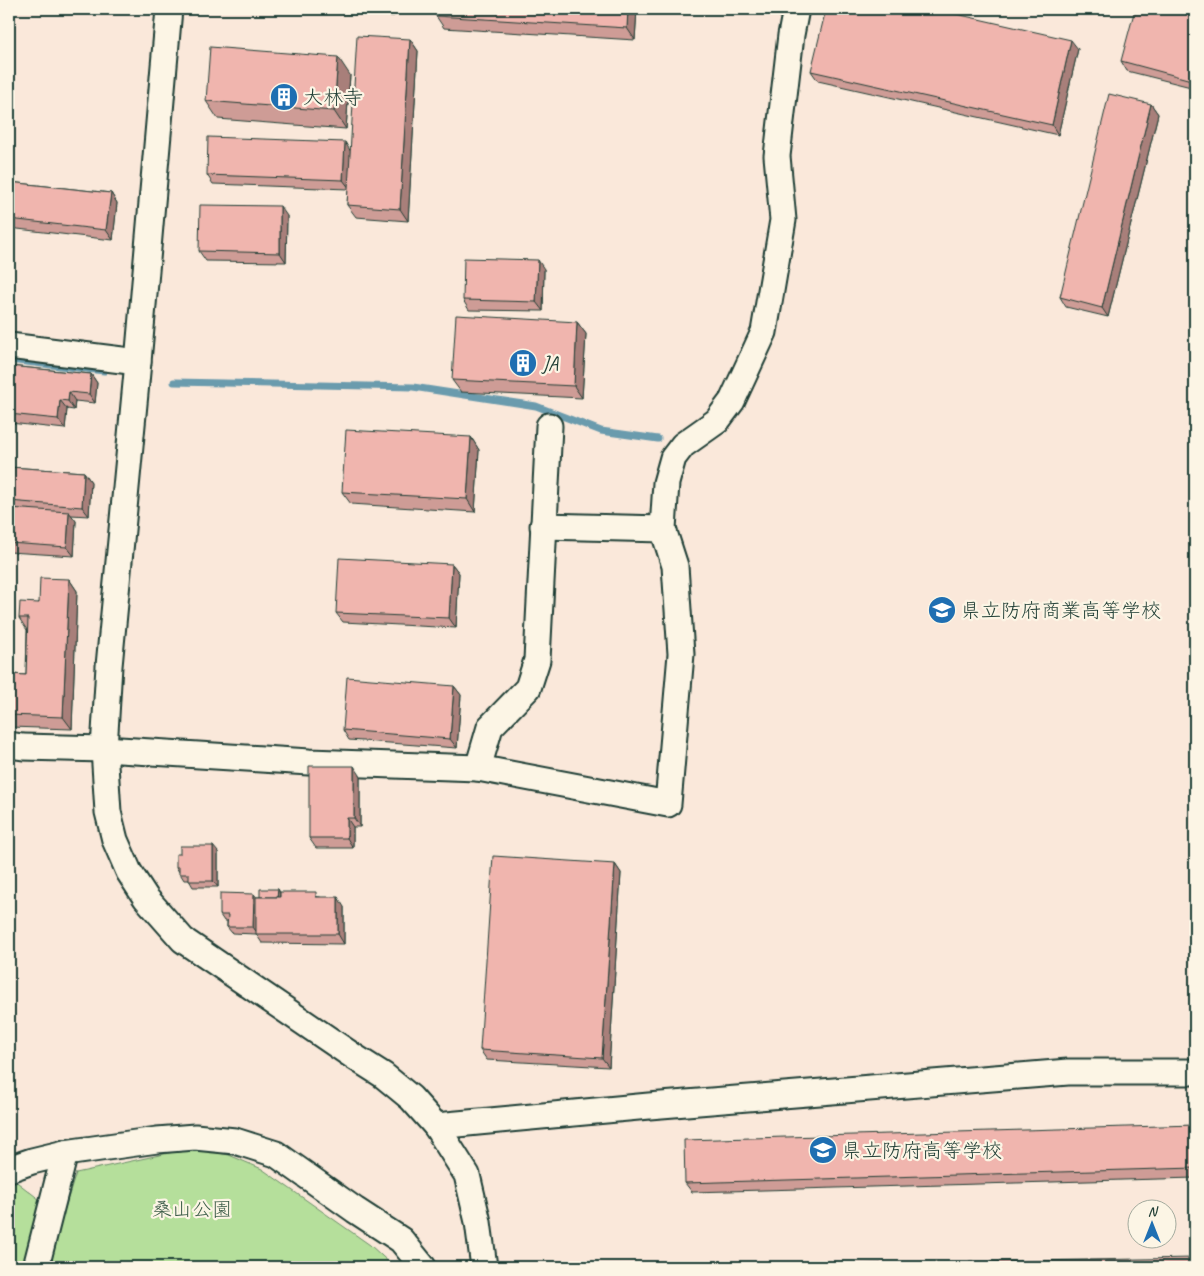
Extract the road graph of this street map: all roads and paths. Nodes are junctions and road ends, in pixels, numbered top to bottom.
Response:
1 (169, 9) edge
2 (796, 9) edge
3 (9, 346) edge
4 (138, 362) junction
5 (549, 426) dead end
6 (543, 526) junction
7 (663, 529) junction
8 (9, 745) edge
9 (104, 749) junction
10 (478, 768) junction
11 (1195, 1072) edge
12 (436, 1126) junction
13 (65, 1153) junction
14 (9, 1169) edge
15 (36, 1267) edge
16 (423, 1267) edge
17 (484, 1267) edge

1 - 4 street
2 - 7 street
3 - 4 street
4 - 9 street
5 - 6 street
6 - 7 street
6 - 10 street
7 - 10 street
8 - 9 street
9 - 10 street
9 - 12 street
11 - 12 street
12 - 17 street
13 - 14 street
13 - 15 street
13 - 16 street

